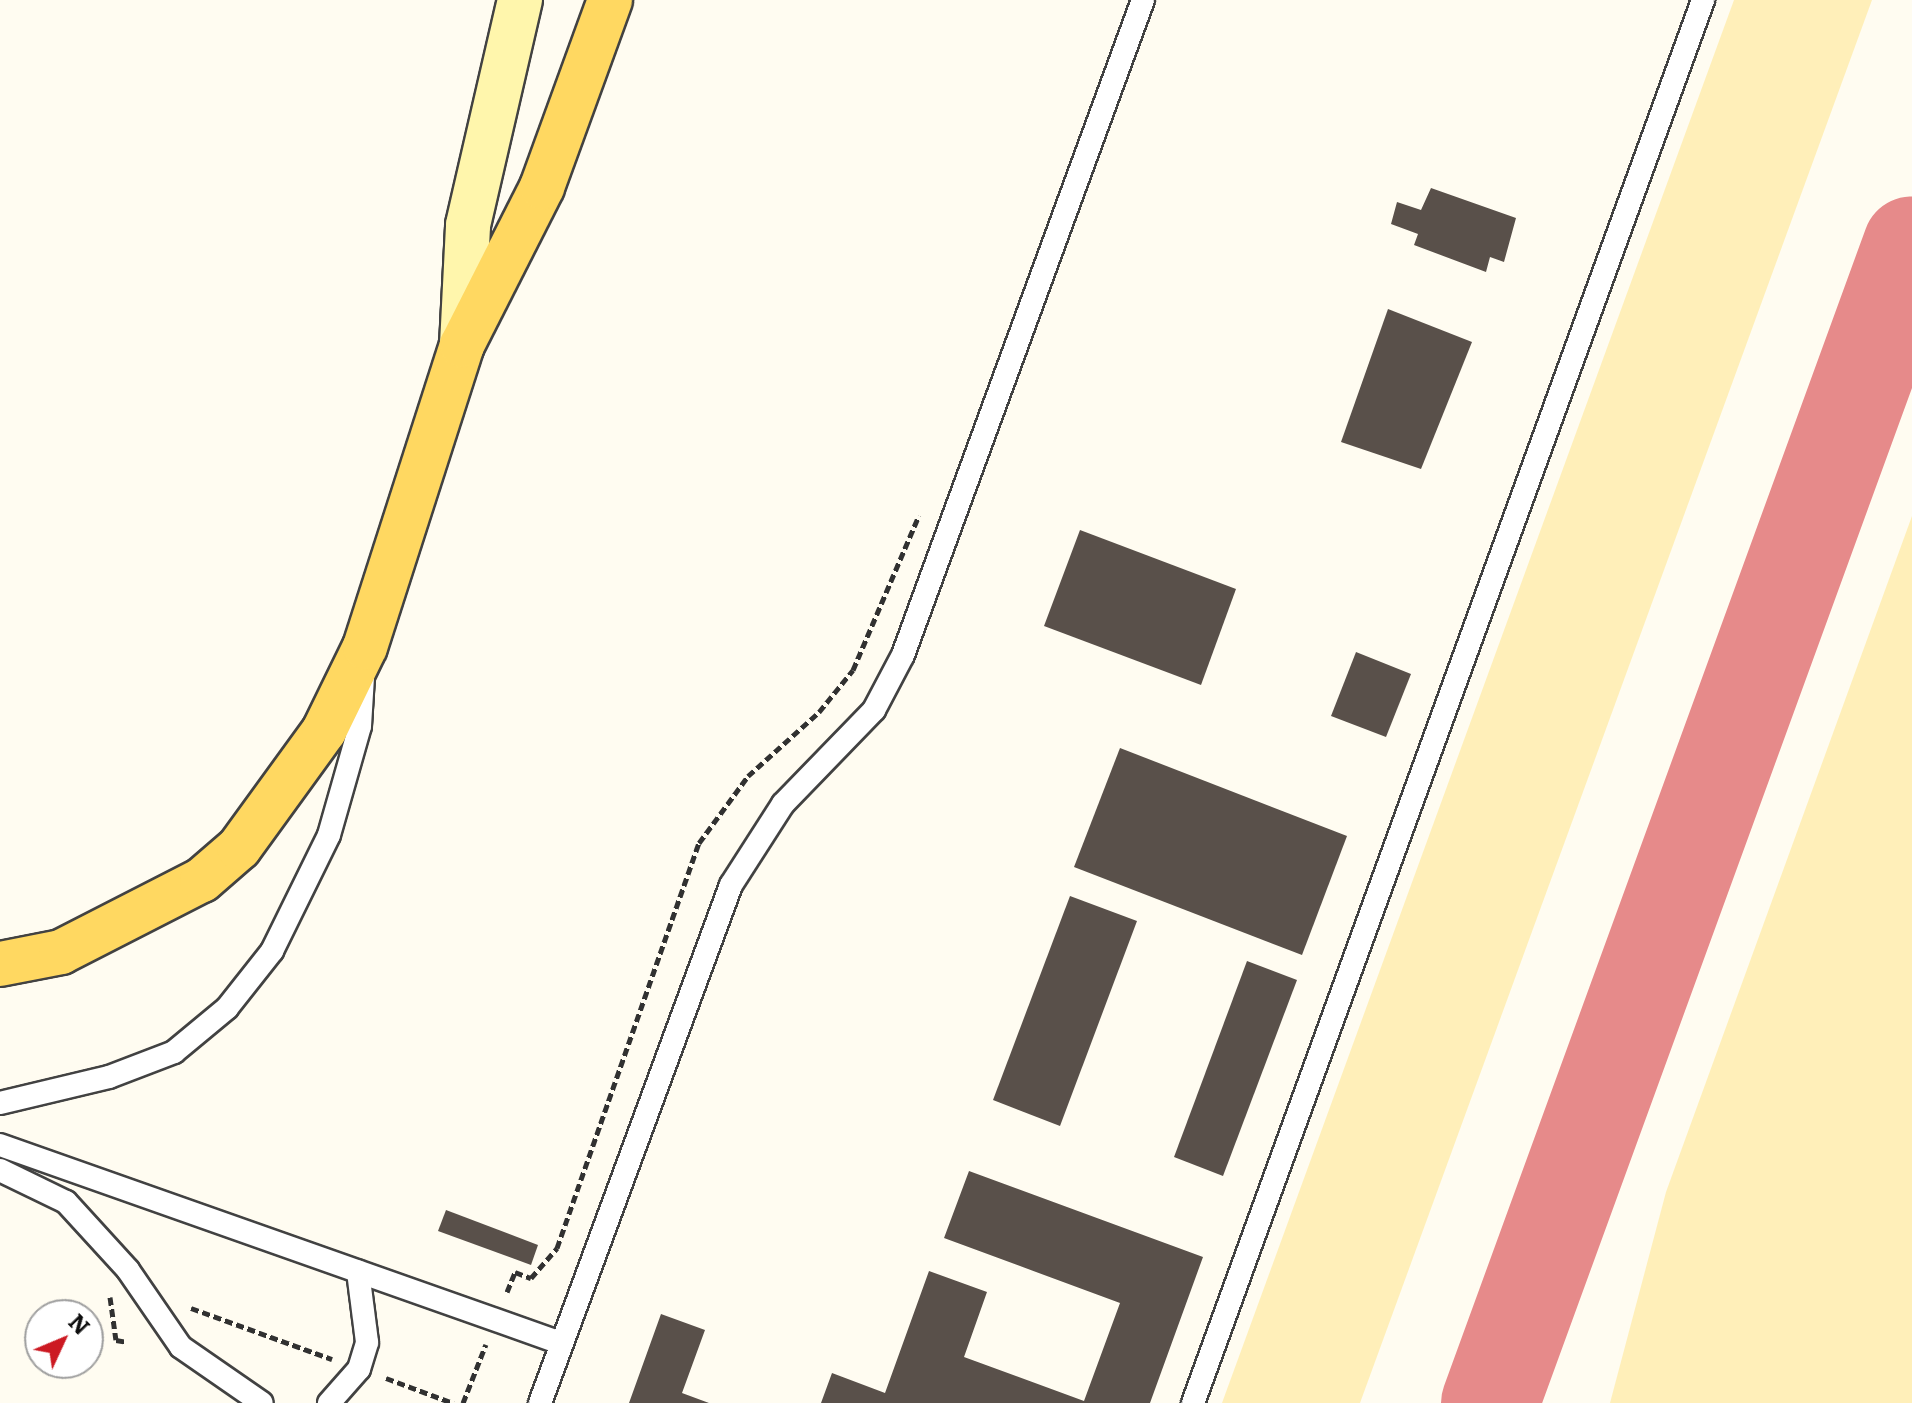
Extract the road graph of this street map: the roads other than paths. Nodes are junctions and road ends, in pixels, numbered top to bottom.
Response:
1 (520, 0) edge
2 (610, 0) edge
3 (1143, 0) edge
4 (1703, 0) edge
5 (462, 345) junction
6 (365, 647) junction
7 (0, 964) edge
8 (0, 1103) edge
9 (0, 1145) edge
10 (0, 1170) edge
11 (358, 1272) junction
12 (561, 1343) junction
13 (262, 1403) edge
14 (329, 1403) edge
15 (540, 1403) edge
16 (1193, 1403) edge

1 - 5 main road
2 - 5 main road
3 - 12 lane
4 - 16 lane
5 - 6 main road
6 - 7 main road
6 - 8 lane
9 - 11 lane
10 - 13 lane
11 - 12 lane
11 - 14 lane
12 - 15 lane

